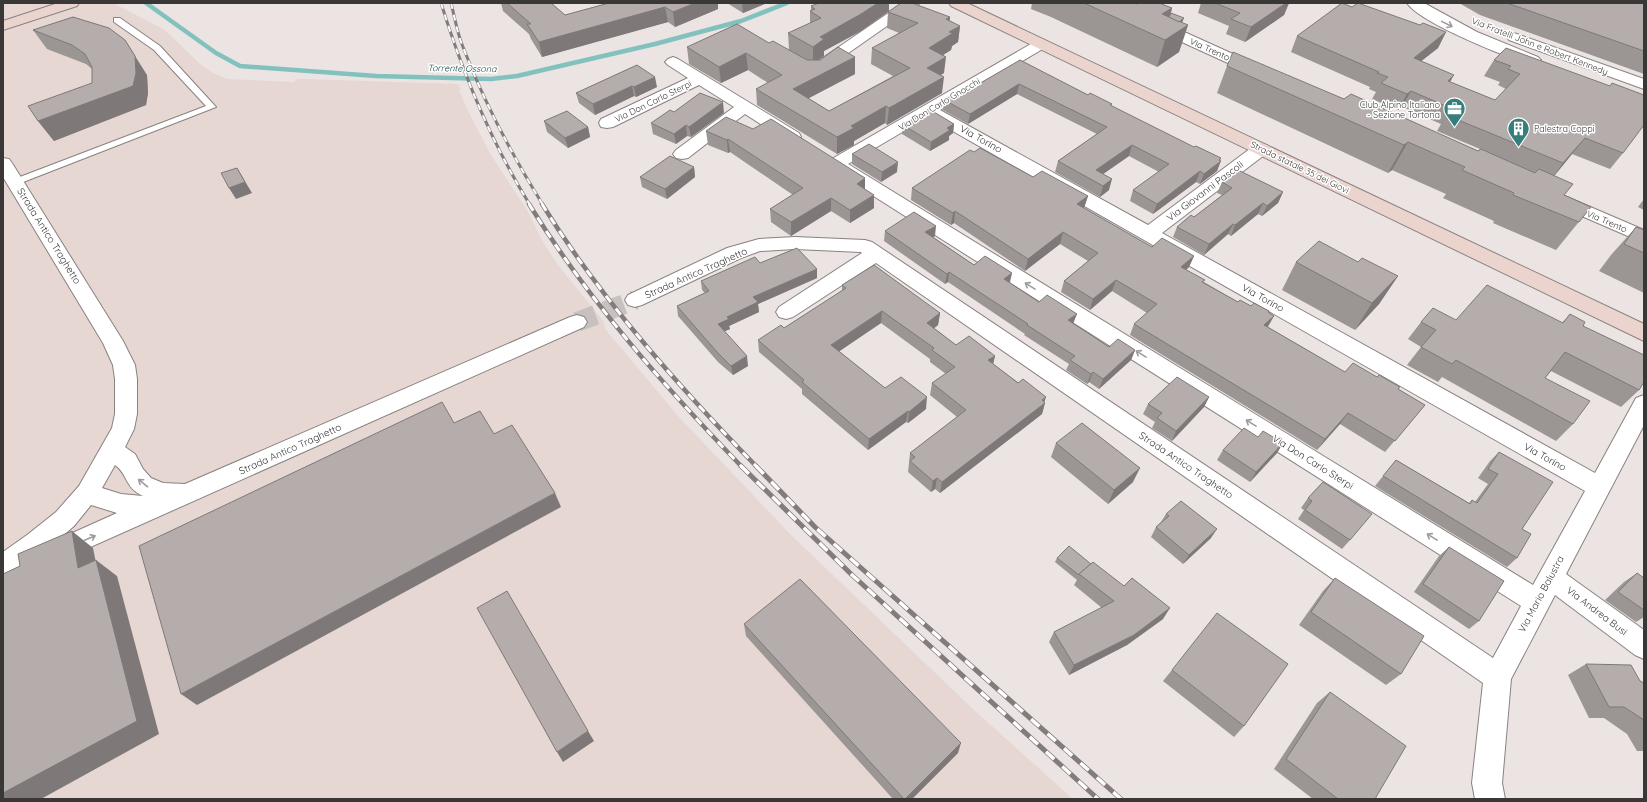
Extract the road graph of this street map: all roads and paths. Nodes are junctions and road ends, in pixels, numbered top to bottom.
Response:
1 (72, 3) edge
2 (913, 3) edge
3 (956, 3) edge
4 (1108, 3) edge
5 (1414, 3) edge
6 (1438, 3) edge
7 (42, 12) junction
8 (117, 20) dead end
9 (3, 21) edge
10 (3, 26) edge
11 (1041, 44) junction
12 (1540, 47) junction
13 (1527, 58) junction
14 (673, 62) dead end
15 (1548, 65) edge
16 (806, 68) edge
17 (1275, 78) edge
18 (1585, 78) edge
19 (699, 79) junction
20 (1644, 84) edge
21 (1644, 99) edge
22 (744, 107) junction
23 (928, 110) junction
24 (607, 122) dead end
25 (803, 144) edge
26 (1261, 149) junction
27 (682, 154) dead end
28 (830, 160) joint
29 (3, 163) edge
30 (15, 182) junction
31 (1543, 193) edge
32 (1149, 234) junction
33 (1644, 237) edge
34 (875, 254) junction
35 (635, 300) tunnel mouth
36 (786, 312) dead end
37 (577, 322) tunnel mouth
38 (1644, 333) edge
39 (1644, 404) edge
40 (112, 450) junction
41 (1598, 487) junction
42 (88, 493) junction
43 (193, 493) junction
44 (3, 566) edge
45 (3, 576) edge
46 (1550, 577) junction
47 (1537, 602) junction
48 (1644, 646) edge
49 (1497, 677) junction
50 (1490, 799) edge

1 - 7 main road
2 - 16 street
3 - 11 main road, Strada statale 35 dei Giovi
4 - 17 street, Via Trento
5 -> 13 street, Via Fratelli John e Robert Kennedy
6 - 12 street, Via Fratelli John e Robert Kennedy
7 - 9 main road
7 - 10 main road
8 - 30 lane, Strada Antico Traghetto
11 - 23 street, Via Don Carlo Gnocchi
11 - 26 main road, Strada statale 35 dei Giovi
12 - 13 street
12 - 20 street, Via Fratelli John e Robert Kennedy
13 - 15 street, Via Fratelli John e Robert Kennedy
14 - 19 street, Via Don Carlo Sterpi
18 - 21 street, Via Fratelli John e Robert Kennedy
19 - 22 street, Via Don Carlo Sterpi
19 - 24 street, Via Don Carlo Sterpi
22 - 25 street, Via Don Carlo Sterpi
22 - 27 street
23 - 28 street, Via Don Carlo Gnocchi
23 - 32 street, Via Torino
26 - 32 street, Via Giovanni Pascoli
26 - 38 main road, Strada statale 35 dei Giovi
47 -> 28 street, Via Don Carlo Sterpi
29 - 30 street, Strada Antico Traghetto
30 - 40 street, Strada Antico Traghetto
31 - 33 street, Via Trento
32 - 41 street, Via Torino
34 - 35 street, Strada Antico Traghetto
34 - 36 street
34 - 49 street, Strada Antico Traghetto
37 - 43 street, Strada Antico Traghetto
39 - 41 street, Via Mario Balustra
40 - 42 street, Strada Antico Traghetto
43 -> 40 street
41 - 46 street, Via Mario Balustra
42 - 43 street
42 - 44 street, Strada Antico Traghetto
45 -> 43 street, Strada Antico Traghetto
46 - 47 street, Via Mario Balustra
46 - 48 street, Via Andrea Busi
47 - 49 street, Via Mario Balustra
49 - 50 street, Via Mario Balustra

